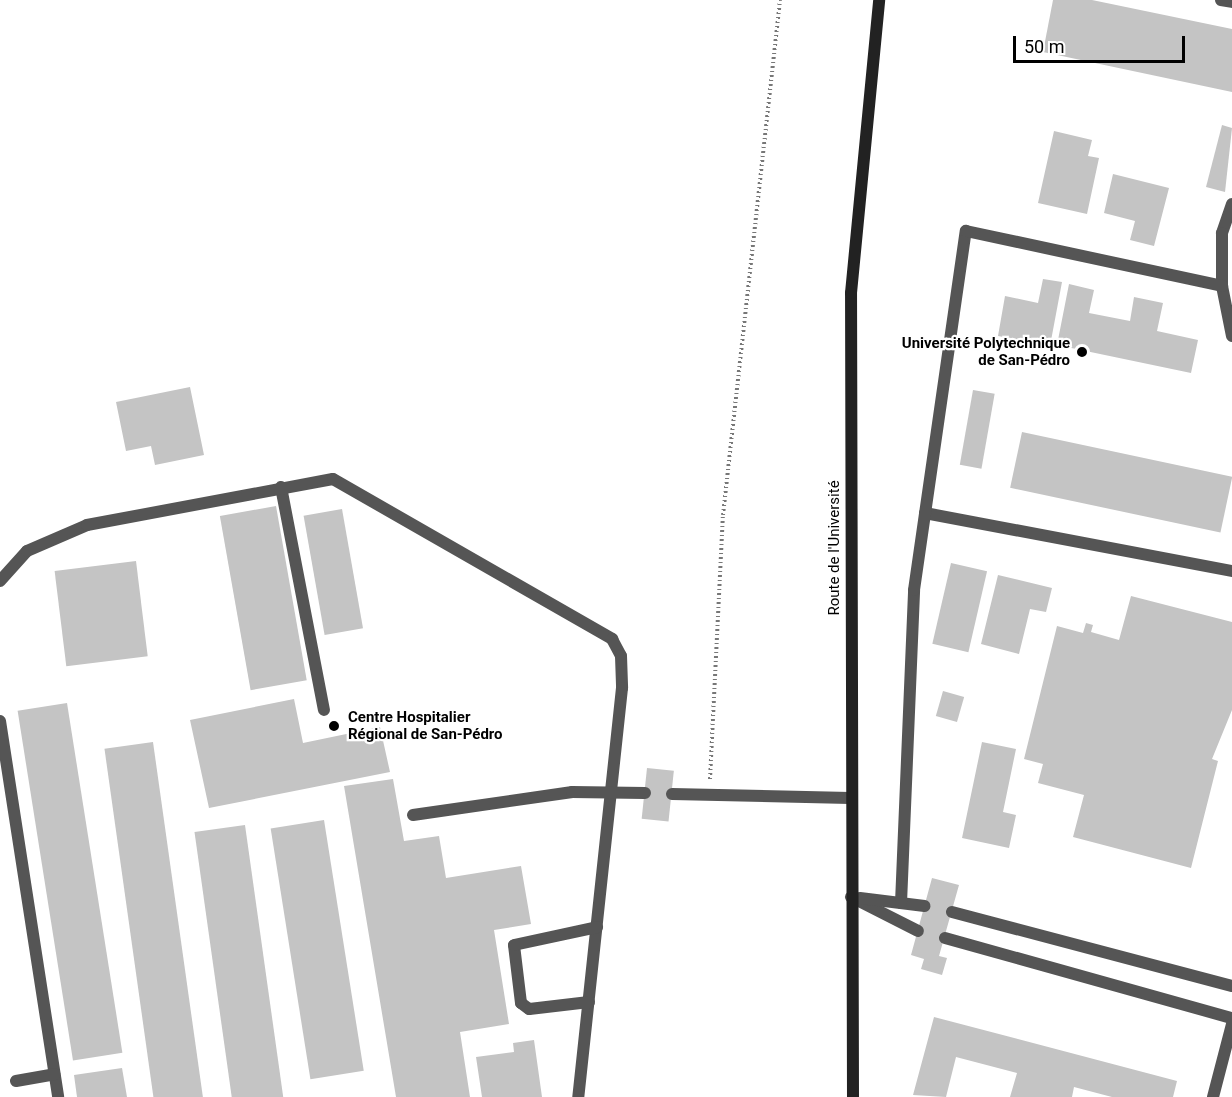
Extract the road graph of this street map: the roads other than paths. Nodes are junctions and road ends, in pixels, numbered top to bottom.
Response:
1 (879, 0) edge
2 (1221, 0) edge
3 (1232, 2) edge
4 (1232, 204) edge
5 (1222, 286) junction
6 (1232, 336) edge
7 (281, 487) junction
8 (925, 513) junction
9 (1232, 571) edge
10 (0, 581) edge
11 (324, 710) dead end
12 (0, 721) edge
13 (611, 793) junction
14 (645, 793) dead end
15 (672, 794) dead end
16 (850, 798) junction
17 (414, 815) dead end
18 (851, 897) junction
19 (901, 903) junction
20 (925, 906) dead end
21 (952, 912) dead end
22 (597, 927) junction
23 (918, 931) dead end
24 (945, 938) dead end
25 (1232, 986) edge
26 (589, 1002) junction
27 (1232, 1018) edge
28 (1232, 1024) edge
29 (54, 1074) junction
30 (16, 1082) dead end
31 (58, 1097) edge
32 (578, 1097) edge
33 (853, 1097) edge
34 (1213, 1097) edge

1 - 16 street, Route de l'Université
2 - 3 lane
4 - 5 lane
5 - 6 lane
5 - 8 lane
7 - 10 lane
7 - 11 lane
7 - 13 lane
8 - 9 lane
8 - 19 lane
12 - 29 lane
13 - 14 lane
13 - 17 lane
13 - 22 lane
15 - 16 lane
16 - 18 street, Route de l'Université
18 - 19 lane
18 - 23 lane
18 - 33 street, Route de l'Université
19 - 20 lane
21 - 25 lane
22 - 26 lane
22 - 26 lane
24 - 27 lane
26 - 32 lane
28 - 34 lane
29 - 30 lane
29 - 31 lane

